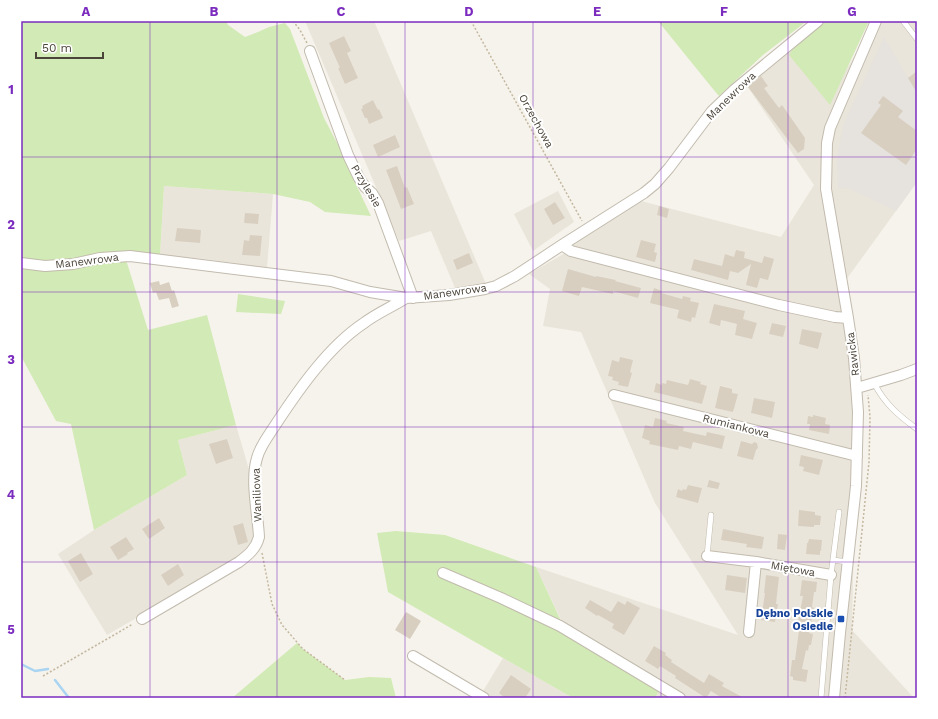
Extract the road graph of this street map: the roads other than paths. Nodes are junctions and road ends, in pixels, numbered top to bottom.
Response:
1 (818, 21) edge
2 (876, 21) edge
3 (903, 21) edge
4 (917, 39) edge
5 (310, 51) road end
6 (562, 245) junction
7 (21, 263) edge
8 (409, 298) junction
9 (848, 318) junction
10 (917, 369) edge
11 (874, 383) junction
12 (857, 388) junction
13 (614, 395) dead end
14 (917, 429) edge
15 (857, 456) junction
16 (839, 512) dead end
17 (711, 515) dead end
18 (707, 556) joint
19 (833, 560) junction
20 (756, 562) junction
21 (848, 562) junction
22 (443, 573) dead end
23 (831, 575) junction
24 (142, 618) road end
25 (749, 632) dead end
26 (413, 656) dead end
27 (484, 698) edge
28 (680, 698) edge
29 (821, 698) edge
30 (834, 698) edge

1 - 6 street, Manewrowa
2 - 9 street, Rawicka
3 - 4 lane
5 - 8 street, Przylesie
6 - 8 street, Manewrowa
6 - 9 street
7 - 8 street, Manewrowa
8 - 24 street, Waniliowa
9 - 12 street, Rawicka
10 - 11 street
11 - 12 street
11 - 14 lane
12 - 15 street, Rawicka
13 - 15 street, Rumiankowa
15 - 21 street, Rawicka
16 - 19 lane, Miętowa
17 - 18 lane, Miętowa
18 - 20 street, Miętowa
19 - 21 lane
19 - 23 lane, Miętowa
20 - 23 street, Miętowa
20 - 25 street, Miętowa
21 - 30 street, Rawicka
22 - 28 street
23 - 29 lane, Miętowa
26 - 27 street

